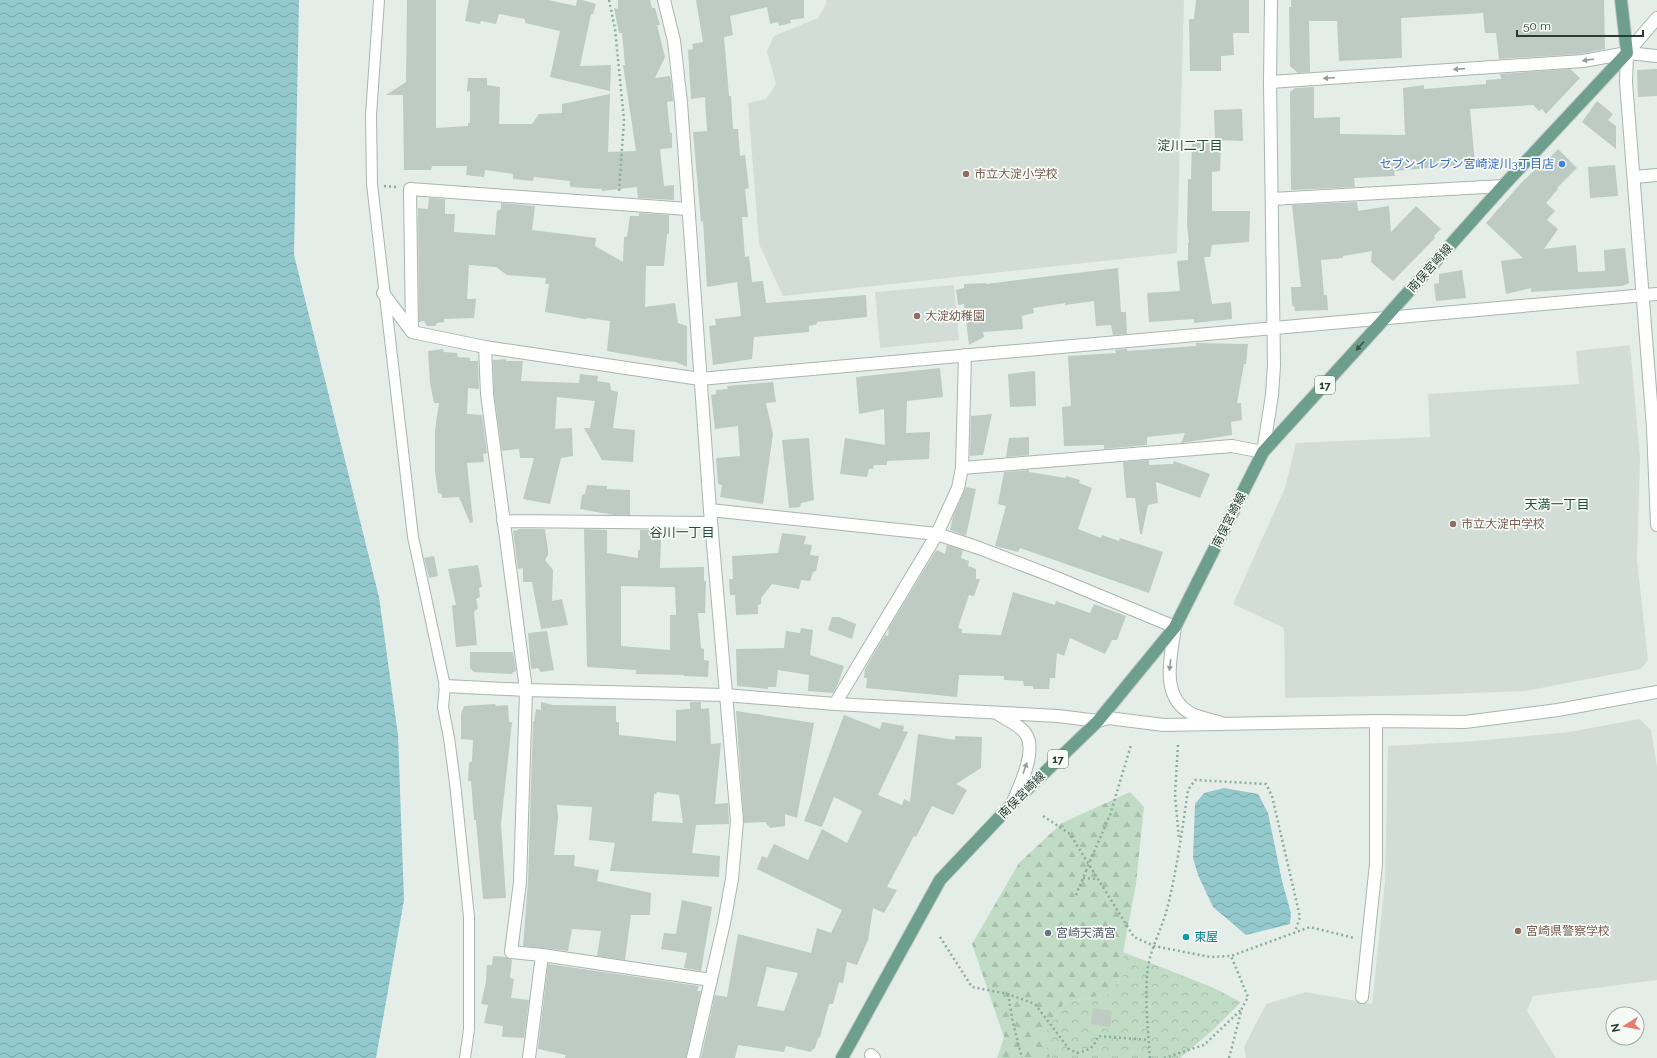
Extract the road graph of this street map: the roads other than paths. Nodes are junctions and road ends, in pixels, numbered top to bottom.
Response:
1 (379, 0) edge
2 (664, 0) edge
3 (1271, 0) edge
4 (1621, 0) edge
5 (1657, 18) edge
6 (1627, 53) junction
7 (1657, 56) edge
8 (1270, 82) junction
9 (1657, 175) edge
10 (1634, 177) junction
11 (1503, 186) junction
12 (1272, 198) junction
13 (688, 209) junction
14 (383, 293) junction
15 (1657, 294) edge
16 (1641, 296) junction
17 (1386, 317) junction
18 (1274, 328) junction
19 (412, 332) junction
20 (486, 347) junction
21 (965, 355) junction
22 (700, 379) junction
23 (1655, 428) edge
24 (1263, 452) junction
25 (962, 468) junction
26 (710, 510) junction
27 (503, 521) junction
28 (711, 523) junction
29 (1657, 525) edge
30 (937, 534) junction
31 (1175, 627) junction
32 (445, 686) junction
33 (526, 690) junction
34 (1657, 692) edge
35 (725, 695) junction
36 (834, 704) junction
37 (996, 712) junction
38 (1098, 721) junction
39 (1376, 721) junction
40 (1223, 724) junction
41 (1012, 804) junction
42 (542, 955) junction
43 (711, 980) junction
44 (1362, 997) dead end
45 (465, 1058) edge
46 (529, 1058) edge
47 (693, 1058) edge
48 (842, 1058) edge

1 - 14 lane
2 - 13 street
3 - 8 street
4 - 6 main road
5 - 6 street
6 - 7 street
6 -> 8 street
6 - 10 street
6 - 11 main road, 南俣宮崎線 / 17
8 - 12 street
9 - 10 street
10 - 16 street
11 - 12 street
11 - 17 main road, 南俣宮崎線 / 17
12 - 18 street
13 - 19 street
13 - 22 street
14 - 19 street
14 - 32 lane
15 - 16 street
16 - 17 street
16 - 23 street
17 - 18 street
17 -> 24 main road, 南俣宮崎線 / 17
18 - 21 street
18 - 24 street
19 - 20 street
20 - 22 street
20 - 27 street
21 - 22 street
21 - 25 street
22 - 26 street
23 - 29 street
24 - 25 street
24 - 31 main road, 南俣宮崎線 / 17
25 - 30 street
26 - 28 street
26 - 30 street
27 - 28 street
27 - 33 street
28 - 35 street
30 - 31 street
30 - 36 street
31 - 38 main road, 南俣宮崎線 / 17
31 -> 40 street
32 - 33 street
32 - 45 lane
33 - 35 street
33 - 42 street
34 - 39 street
35 - 36 street
35 - 43 street
36 - 37 street
37 - 38 street
41 -> 37 street
38 - 40 street
38 - 41 main road, 南俣宮崎線 / 17
39 - 40 street
39 - 44 street
41 - 48 main road, 南俣宮崎線 / 17
42 - 43 street
42 - 46 street
43 - 47 street

